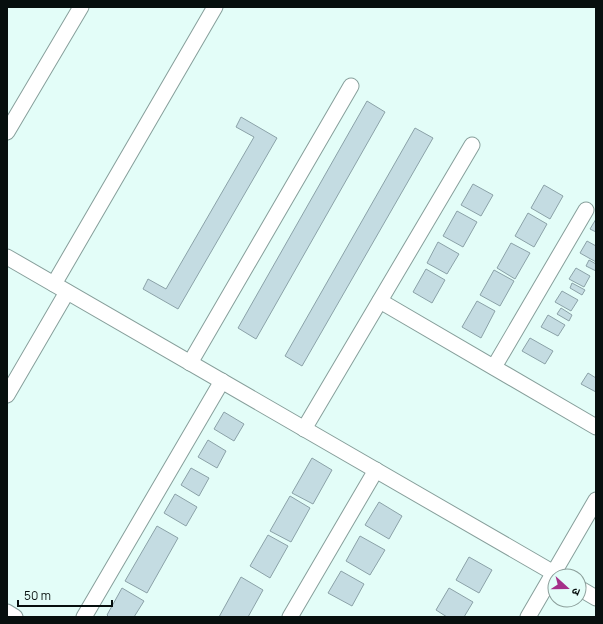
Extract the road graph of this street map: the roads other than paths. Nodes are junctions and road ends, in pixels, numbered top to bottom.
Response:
1 (80, 7) edge
2 (215, 7) edge
3 (351, 86) dead end
4 (7, 132) edge
5 (472, 145) dead end
6 (586, 210) dead end
7 (7, 257) edge
8 (54, 284) junction
9 (67, 292) junction
10 (380, 300) junction
11 (190, 363) junction
12 (494, 367) junction
13 (222, 381) junction
14 (7, 395) edge
15 (596, 427) edge
16 (304, 428) junction
17 (376, 470) junction
18 (596, 500) edge
19 (559, 568) edge
20 (547, 569) edge
21 (547, 588) edge
22 (587, 593) edge
23 (596, 598) edge
24 (7, 612) edge
25 (16, 617) edge
26 (84, 617) edge
27 (290, 617) edge
28 (528, 617) edge

1 - 4 street
2 - 8 street
3 - 11 street
5 - 10 street
6 - 12 street
7 - 8 street
8 - 9 street
9 - 11 street
9 - 14 street
10 - 12 street
10 - 16 street
11 - 13 street
12 - 15 street
13 - 16 street
13 - 26 street
16 - 17 street
17 - 20 street
17 - 27 street
18 - 19 street
21 - 28 street
22 - 23 street
24 - 25 street

